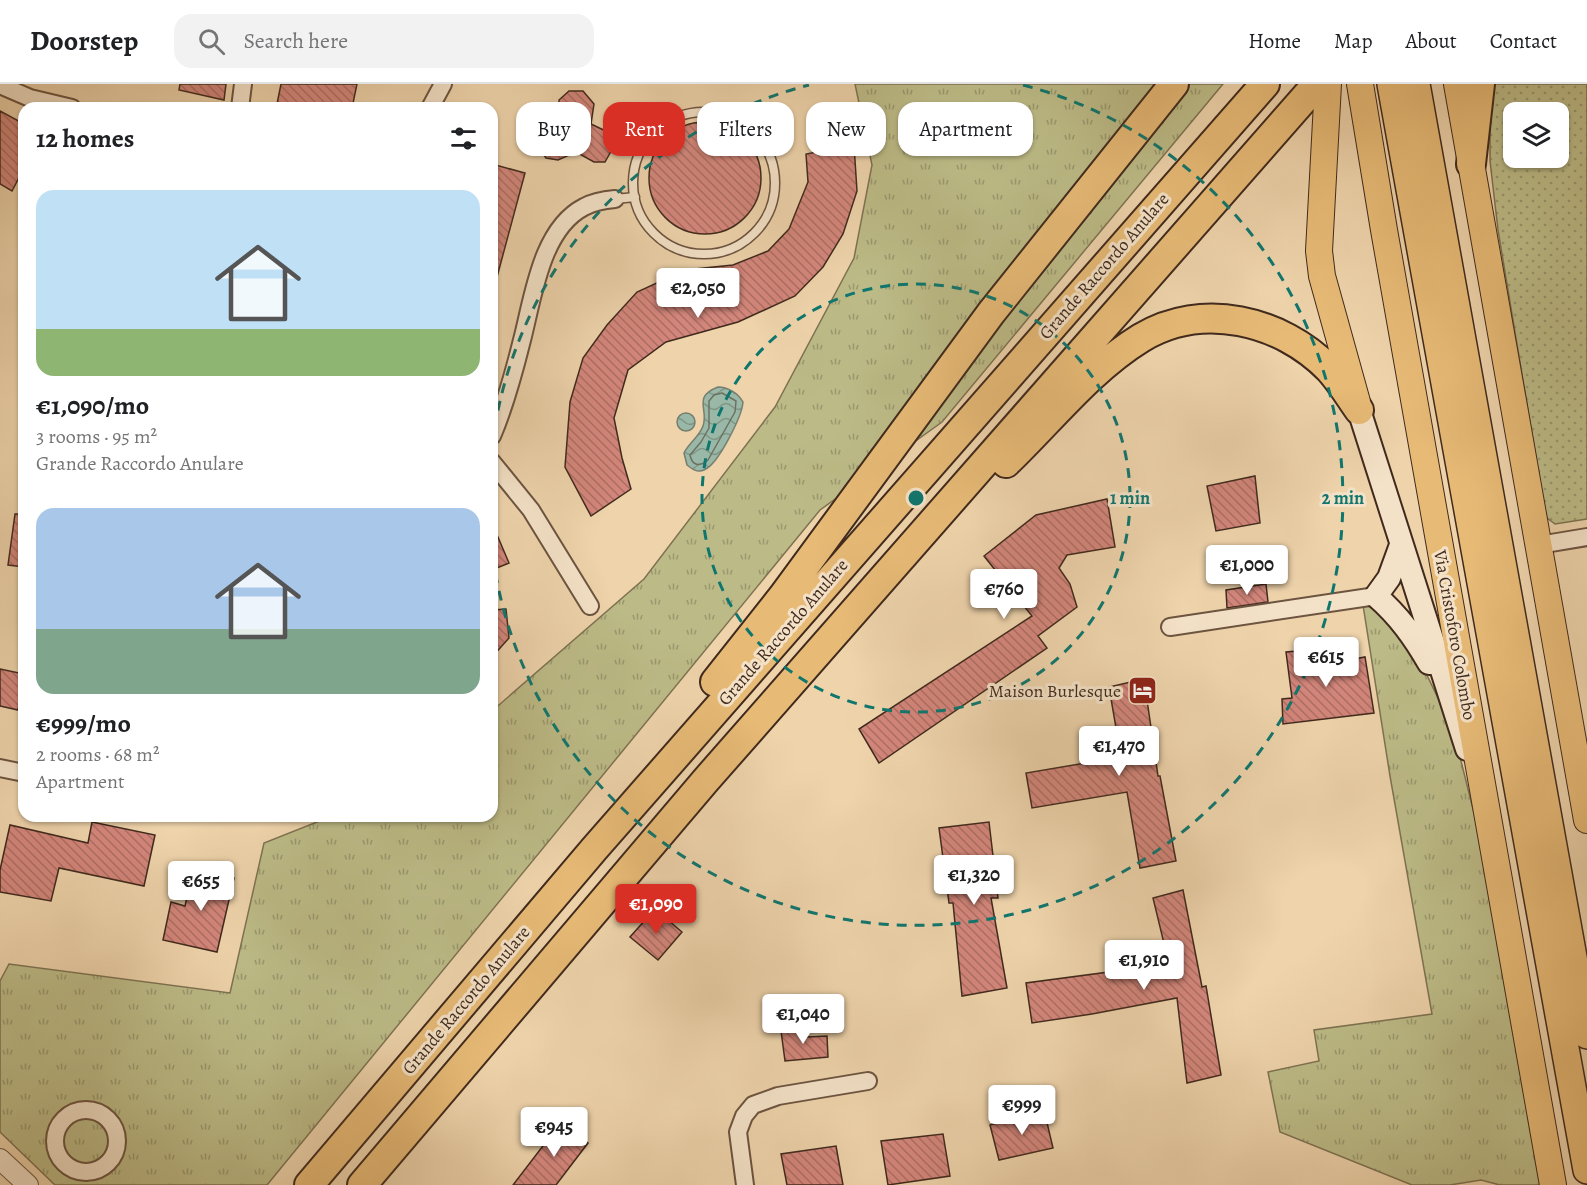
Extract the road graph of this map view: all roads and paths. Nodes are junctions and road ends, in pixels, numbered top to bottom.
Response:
1 (243, 84) edge
2 (443, 84) edge
3 (1174, 84) edge
4 (1265, 84) edge
5 (1360, 84) edge
6 (1391, 84) edge
7 (1416, 84) edge
8 (1457, 84) edge
9 (1480, 84) edge
10 (0, 85) edge
11 (1320, 85) edge
12 (47, 102) edge
13 (241, 102) edge
14 (433, 102) edge
15 (1471, 164) junction
16 (635, 197) junction
17 (615, 199) joint
18 (1359, 410) junction
19 (498, 419) edge
20 (498, 469) edge
21 (926, 529) junction
22 (1587, 537) edge
23 (1401, 545) junction
24 (1539, 545) junction
25 (1376, 596) junction
26 (590, 606) dead end
27 (1170, 627) dead end
28 (1448, 692) junction
29 (0, 768) edge
30 (1581, 768) edge
31 (18, 772) edge
32 (1484, 800) junction
33 (1587, 820) edge
34 (595, 848) junction
35 (1572, 954) junction
36 (1587, 981) edge
37 (1587, 1035) edge
38 (868, 1081) dead end
39 (0, 1159) edge
40 (1587, 1170) edge
41 (28, 1185) edge
42 (309, 1185) edge
43 (362, 1185) edge
44 (745, 1185) edge
45 (1553, 1185) edge

1 - 13 street
2 - 14 street
3 - 34 highway
4 - 34 highway, Grande Raccordo Anulare
5 - 32 main road, Via Cristoforo Colombo
6 - 40 highway, Via Cristoforo Colombo
7 - 35 highway
8 - 15 main road
9 - 15 highway
10 - 12 street
11 - 18 main road
11 - 21 highway
15 - 24 main road
16 - 16 lane
16 - 17 lane
17 - 19 street
18 - 21 highway
18 - 23 main road
20 - 26 street
21 - 43 highway
22 - 24 street
23 - 25 main road
23 - 28 main road
24 - 30 main road
25 - 27 street
25 - 28 main road
28 - 32 main road
29 - 31 street
30 - 33 main road
32 - 45 main road, Via Cristoforo Colombo
34 - 42 highway, Grande Raccordo Anulare
35 - 36 highway
35 - 37 highway
38 - 44 street
39 - 41 street

